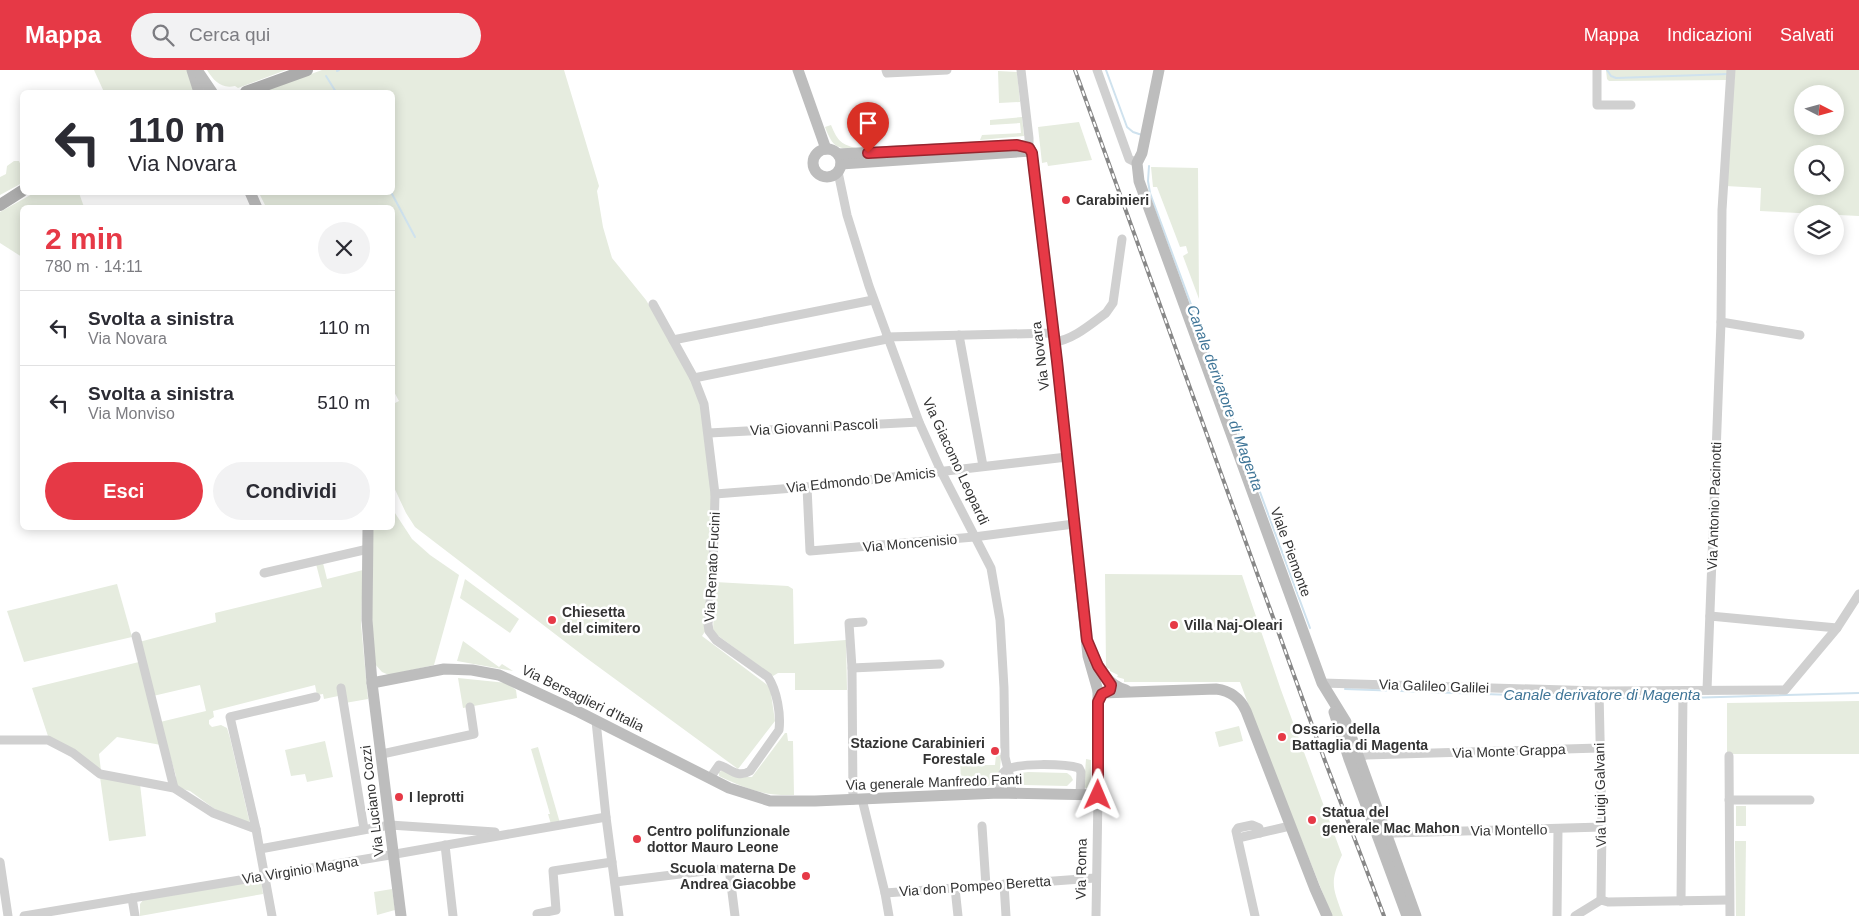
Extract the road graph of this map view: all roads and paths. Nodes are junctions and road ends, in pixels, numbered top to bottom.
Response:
1 (192, 70) edge
2 (197, 70) edge
3 (307, 70) edge
4 (798, 70) edge
5 (886, 70) edge
6 (947, 70) edge
7 (1021, 70) edge
8 (1097, 70) edge
9 (1159, 70) edge
10 (1597, 70) edge
11 (1731, 70) edge
12 (198, 90) edge
13 (211, 90) edge
14 (252, 90) edge
15 (1631, 105) dead end
16 (826, 149) junction
17 (1030, 149) junction
18 (839, 163) junction
19 (1137, 163) junction
20 (20, 192) edge
21 (0, 205) edge
22 (1122, 239) dead end
23 (873, 300) junction
24 (653, 304) dead end
25 (1721, 322) junction
26 (1800, 335) dead end
27 (959, 336) junction
28 (887, 338) junction
29 (1053, 338) junction
30 (673, 340) junction
31 (694, 378) junction
32 (919, 422) junction
33 (709, 433) junction
34 (1067, 457) junction
35 (983, 466) junction
36 (941, 471) junction
37 (807, 487) junction
38 (715, 494) junction
39 (1074, 524) junction
40 (368, 530) edge
41 (974, 537) junction
42 (368, 549) junction
43 (264, 573) dead end
44 (1859, 594) edge
45 (1710, 616) junction
46 (863, 622) dead end
47 (1837, 628) junction
48 (136, 636) dead end
49 (940, 664) dead end
50 (852, 668) junction
51 (372, 683) junction
52 (1322, 683) junction
53 (341, 688) dead end
54 (1103, 689) junction
55 (1707, 690) junction
56 (1682, 695) junction
57 (1599, 696) junction
58 (316, 697) dead end
59 (470, 707) dead end
60 (596, 721) junction
61 (0, 740) edge
62 (1599, 748) junction
63 (382, 754) junction
64 (1729, 756) dead end
65 (1354, 758) junction
66 (1008, 769) junction
67 (710, 778) junction
68 (174, 788) junction
69 (999, 793) junction
70 (1012, 793) junction
71 (1080, 795) junction
72 (1098, 795) junction
73 (858, 799) junction
74 (1729, 800) junction
75 (1810, 800) dead end
76 (770, 801) joint
77 (606, 817) junction
78 (390, 825) junction
79 (982, 826) dead end
80 (1290, 826) junction
81 (1602, 827) junction
82 (364, 828) junction
83 (256, 829) junction
84 (1558, 829) junction
85 (510, 833) junction
86 (1382, 836) junction
87 (444, 845) junction
88 (260, 849) junction
89 (394, 855) junction
90 (0, 862) edge
91 (612, 862) junction
92 (264, 875) junction
93 (1095, 878) junction
94 (615, 882) junction
95 (1004, 884) junction
96 (986, 886) junction
97 (955, 888) junction
98 (885, 893) junction
99 (132, 898) junction
100 (1601, 900) junction
101 (1729, 900) junction
102 (1681, 901) junction
103 (537, 914) dead end
104 (8, 916) edge
105 (24, 916) edge
106 (135, 916) edge
107 (272, 916) edge
108 (399, 916) edge
109 (453, 916) edge
110 (619, 916) edge
111 (735, 916) edge
112 (889, 916) edge
113 (958, 916) edge
114 (1006, 916) edge
115 (1096, 916) edge
116 (1255, 916) edge
117 (1328, 916) edge
118 (1407, 916) edge
119 (1416, 916) edge
120 (1557, 916) edge
121 (1575, 916) edge
122 (1730, 916) edge

1 - 12 street
2 - 13 street
3 - 14 main road
4 - 16 street
5 - 6 street
7 - 17 street, Via Novara
8 - 19 street
9 - 19 street
10 - 15 street
11 - 25 street, Via Antonio Pacinotti
16 - 18 street
16 - 18 street
17 - 18 street
17 - 29 street, Via Novara
18 - 23 street, Via Giacomo Leopardi
19 - 52 street, Viale Piemonte
20 - 21 main road
22 - 29 street
23 - 28 street, Via Giacomo Leopardi
23 - 30 street
24 - 30 street, Via Renato Fucini
25 - 26 street
25 - 45 street, Via Antonio Pacinotti
27 - 28 street
27 - 29 street
27 - 35 street
28 - 31 street
28 - 32 street, Via Giacomo Leopardi
29 - 34 street, Via Novara
30 - 31 street, Via Renato Fucini
31 - 33 street, Via Renato Fucini
32 - 33 street, Via Giovanni Pascoli
32 - 36 street, Via Giacomo Leopardi
33 - 38 street, Via Renato Fucini
34 - 35 street, Via Edmondo De Amicis
34 - 39 street, Via Novara
35 - 36 street, Via Edmondo De Amicis
36 - 37 street, Via Edmondo De Amicis
36 - 41 street, Via Giacomo Leopardi
37 - 38 street, Via Edmondo De Amicis
37 - 41 street, Via Moncenisio
38 - 67 street, Via Renato Fucini
39 - 41 street, Via Moncenisio
39 - 54 street, Via Novara
40 - 42 street, Via Luciano Cozzi
41 - 66 street, Via Giacomo Leopardi
42 - 43 street
42 - 51 street, Via Luciano Cozzi
44 - 47 street
45 - 47 street
45 - 55 street, Via Antonio Pacinotti
46 - 50 street
47 - 55 street, Via Galileo Galilei
48 - 68 street
49 - 50 street
50 - 73 street
51 - 60 street, Via Bersaglieri d'Italia
51 - 63 street, Via Luciano Cozzi
52 - 57 street, Via Galileo Galilei
52 - 65 street, Viale Piemonte
53 - 82 street
54 - 72 street, Via Roma
54 - 80 street
55 - 56 street, Via Galileo Galilei
56 - 57 street, Via Galileo Galilei
56 - 102 street
57 - 62 street, Via Luigi Galvani
58 - 83 street
59 - 63 street
60 - 67 street, Via Bersaglieri d'Italia
60 - 77 street
61 - 68 street
62 - 65 street, Via Monte Grappa
62 - 81 street, Via Luigi Galvani
63 - 78 street, Via Luciano Cozzi
64 - 74 street
65 - 86 street, Viale Piemonte
66 - 69 street
66 - 70 street, Via Giacomo Leopardi
66 - 71 street
67 - 76 street, Via Bersaglieri d'Italia
68 - 83 street
69 - 70 street, Via generale Manfredo Fanti
69 - 73 street, Via generale Manfredo Fanti
70 - 71 street, Via generale Manfredo Fanti
71 - 72 street, Via generale Manfredo Fanti
72 - 93 street, Via Roma
73 - 76 street, Via generale Manfredo Fanti
73 - 98 street
74 - 75 street
74 - 101 street
77 - 85 street, Via Virginio Magna
77 - 91 street
78 - 82 street
78 - 85 street
78 - 89 street, Via Luciano Cozzi
79 - 96 street
80 - 116 street
80 - 117 street
81 - 84 street, Via Montello
81 - 100 street, Via Luigi Galvani
82 - 88 street
83 - 88 street
84 - 86 street, Via Montello
84 - 120 street
85 - 87 street, Via Virginio Magna
86 - 118 street, Viale Piemonte
86 - 119 street, Viale Piemonte
87 - 89 street, Via Virginio Magna
87 - 109 street
88 - 92 street
89 - 92 street, Via Virginio Magna
89 - 108 street, Via Luciano Cozzi
90 - 104 street
91 - 94 street
91 - 103 street
92 - 99 street, Via Virginio Magna
92 - 107 street
93 - 95 street, Via don Pompeo Beretta
93 - 115 street, Via Roma
94 - 110 street
94 - 111 street
95 - 96 street, Via don Pompeo Beretta
95 - 114 street
96 - 97 street, Via don Pompeo Beretta
97 - 98 street, Via don Pompeo Beretta
97 - 113 street
98 - 112 street
99 - 105 street, Via Virginio Magna
99 - 106 street
100 - 102 street
100 - 121 street
101 - 102 street
101 - 122 street

